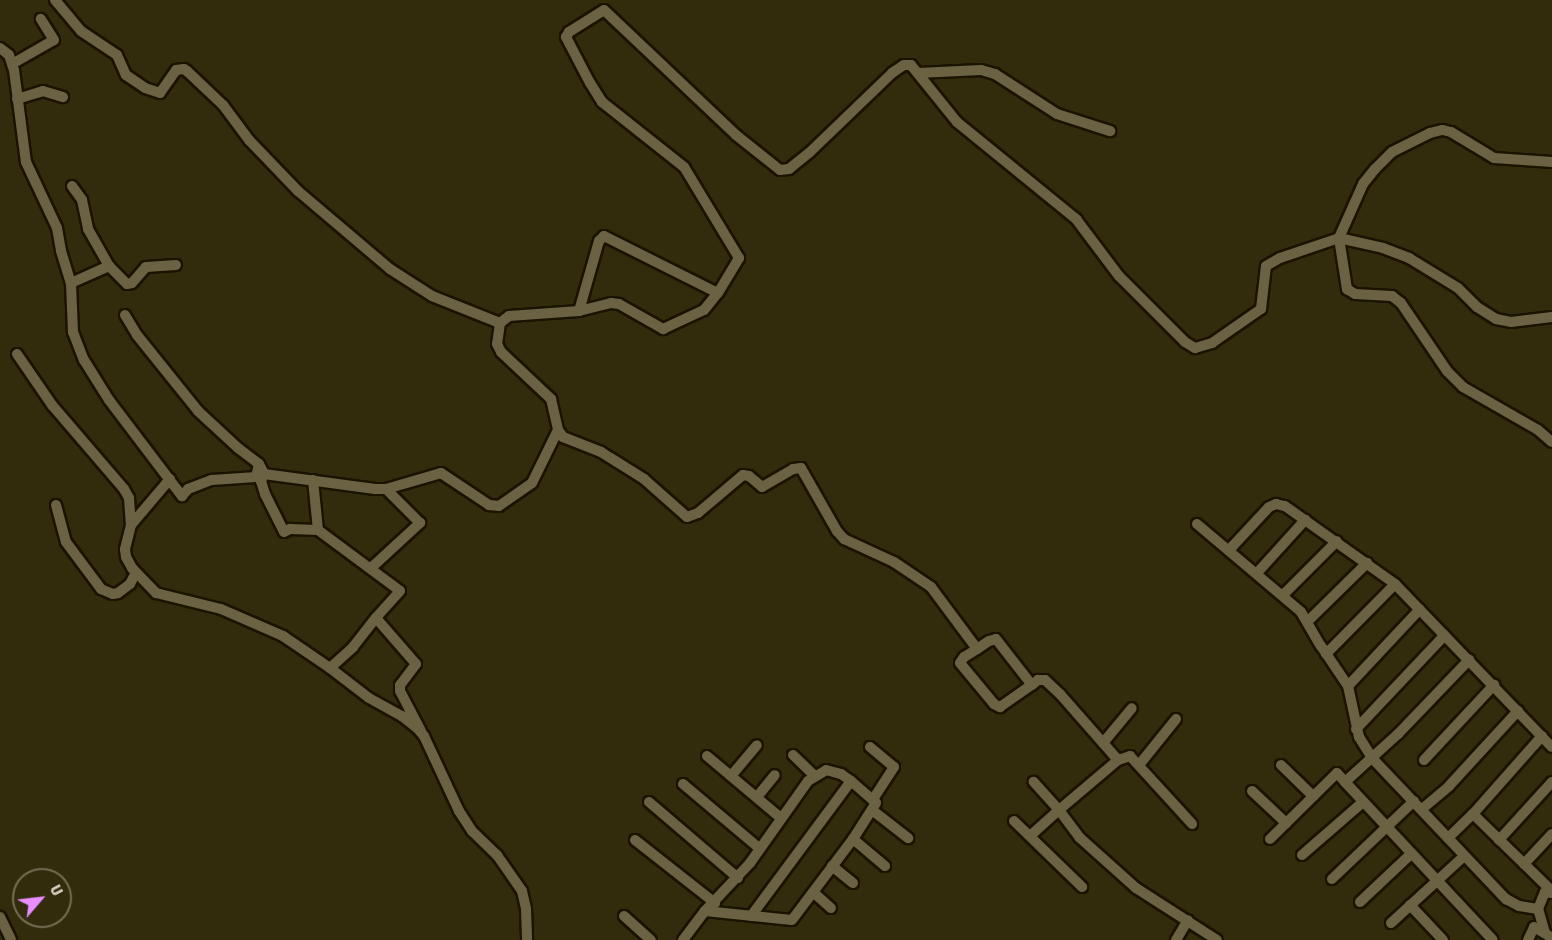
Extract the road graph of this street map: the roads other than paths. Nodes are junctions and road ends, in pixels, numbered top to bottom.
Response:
1 (55, 0) edge
2 (41, 20) dead end
3 (0, 48) edge
4 (12, 64) junction
5 (918, 72) junction
6 (63, 97) dead end
7 (17, 99) junction
8 (1110, 131) dead end
9 (1552, 162) edge
10 (72, 186) dead end
11 (1339, 238) junction
12 (176, 265) dead end
13 (109, 266) junction
14 (71, 283) junction
15 (718, 293) junction
16 (579, 311) junction
17 (125, 315) dead end
18 (1552, 317) edge
19 (500, 323) junction
20 (17, 354) dead end
21 (558, 430) junction
22 (1552, 442) edge
23 (262, 469) junction
24 (170, 479) junction
25 (313, 480) junction
26 (386, 489) junction
27 (56, 505) dead end
28 (1305, 520) junction
29 (1197, 524) dead end
30 (131, 525) junction
31 (318, 531) junction
32 (1337, 541) junction
33 (1230, 549) junction
34 (1367, 563) junction
35 (371, 568) junction
36 (136, 572) junction
37 (1257, 573) junction
38 (1395, 584) junction
39 (1283, 595) junction
40 (1420, 609) junction
41 (376, 618) junction
42 (1308, 621) junction
43 (1446, 635) junction
44 (977, 649) junction
45 (1326, 654) junction
46 (1469, 660) junction
47 (330, 668) junction
48 (1032, 685) junction
49 (1348, 686) junction
50 (1494, 686) junction
51 (1132, 708) dead end
52 (1518, 711) junction
53 (1176, 719) dead end
54 (1356, 729) junction
55 (424, 736) junction
56 (1542, 736) junction
57 (1103, 743) junction
58 (757, 745) dead end
59 (870, 747) dead end
60 (1552, 747) edge
61 (793, 755) dead end
62 (707, 756) dead end
63 (1372, 758) junction
64 (1118, 760) junction
65 (1424, 760) dead end
66 (1139, 765) junction
67 (1281, 765) dead end
68 (775, 775) dead end
69 (814, 775) junction
70 (731, 776) junction
71 (851, 781) junction
72 (1034, 782) dead end
73 (1345, 782) junction
74 (1552, 782) edge
75 (683, 784) dead end
76 (1252, 791) dead end
77 (1313, 796) junction
78 (757, 797) junction
79 (649, 802) dead end
80 (1363, 802) junction
81 (872, 804) junction
82 (1418, 805) junction
83 (1059, 810) junction
84 (1473, 814) junction
85 (781, 818) junction
86 (1014, 821) dead end
87 (1286, 823) junction
88 (1192, 824) dead end
89 (1386, 826) junction
90 (1552, 834) edge
91 (1030, 836) junction
92 (908, 838) dead end
93 (1448, 838) junction
94 (853, 839) junction
95 (1270, 839) dead end
96 (635, 840) dead end
97 (1499, 840) junction
98 (759, 848) junction
99 (1411, 854) junction
100 (1302, 855) dead end
101 (1464, 856) junction
102 (1524, 864) junction
103 (832, 866) junction
104 (885, 866) dead end
105 (738, 878) junction
106 (1332, 879) dead end
107 (1436, 882) junction
108 (853, 883) dead end
109 (1082, 887) dead end
110 (813, 892) junction
111 (1552, 892) edge
112 (1360, 902) dead end
113 (715, 903) junction
114 (1410, 905) junction
115 (831, 908) dead end
116 (1538, 909) junction
117 (705, 912) junction
118 (624, 916) dead end
119 (751, 916) junction
120 (0, 917) edge
121 (1188, 920) junction
122 (1391, 923) dead end
123 (1549, 936) edge
124 (11, 940) edge
125 (527, 940) edge
126 (651, 940) edge
127 (682, 940) edge
128 (1176, 940) edge
129 (1217, 940) edge
130 (1443, 940) edge
131 (1493, 940) edge
132 (1528, 940) edge

1 - 19 street
2 - 4 street
3 - 4 street
4 - 7 street
5 - 8 street
5 - 11 street
5 - 15 street
6 - 7 street
7 - 14 street
9 - 11 street
10 - 13 street
11 - 18 street
11 - 22 street
12 - 13 street
13 - 14 street
14 - 24 street
15 - 16 street
15 - 16 street
16 - 19 street
17 - 23 street
19 - 21 street
20 - 30 street
21 - 26 street
21 - 44 street
23 - 24 street
23 - 25 street
23 - 31 street
24 - 30 street
25 - 26 street
25 - 31 street
26 - 35 street
27 - 36 street
28 - 32 street
28 - 33 street
28 - 37 street
29 - 33 street
30 - 36 street
31 - 35 street
32 - 34 street
32 - 39 street
33 - 37 street
34 - 38 street
34 - 42 street
35 - 41 street
36 - 47 street
37 - 39 street
38 - 40 street
38 - 45 street
39 - 42 street
40 - 43 street
40 - 49 street
41 - 47 street
41 - 55 street
42 - 45 street
43 - 46 street
43 - 54 street
44 - 48 street
44 - 48 street
45 - 49 street
46 - 50 street
46 - 63 street
47 - 55 street
48 - 57 street
49 - 54 street
50 - 52 street
50 - 65 street
51 - 57 street
52 - 56 street
52 - 82 street
53 - 66 street
54 - 63 street
55 - 125 street
56 - 60 street
56 - 84 street
57 - 64 street
58 - 70 street
59 - 81 street
61 - 69 street
62 - 70 street
63 - 73 street
63 - 82 street
64 - 66 street
64 - 83 street
66 - 88 street
67 - 77 street
68 - 78 street
69 - 71 street
69 - 85 street
70 - 78 street
71 - 81 street
71 - 119 street
72 - 83 street
73 - 77 street
73 - 80 street
74 - 97 street
75 - 98 street
76 - 87 street
77 - 87 street
78 - 85 street
79 - 105 street
80 - 89 street
80 - 100 street
81 - 92 street
81 - 94 street
82 - 89 street
82 - 93 street
83 - 91 street
83 - 121 street
84 - 93 street
84 - 97 street
85 - 98 street
86 - 91 street
87 - 95 street
89 - 99 street
89 - 106 street
90 - 102 street
91 - 109 street
93 - 101 street
94 - 103 street
94 - 104 street
96 - 113 street
97 - 102 street
98 - 105 street
99 - 107 street
99 - 112 street
101 - 107 street
101 - 116 street
102 - 111 street
103 - 108 street
103 - 110 street
105 - 113 street
107 - 114 street
107 - 131 street
110 - 115 street
110 - 119 street
111 - 116 street
113 - 117 street
114 - 122 street
114 - 130 street
116 - 123 street
117 - 119 street
117 - 127 street
118 - 126 street
120 - 124 street
121 - 128 street
121 - 129 street
123 - 132 street

